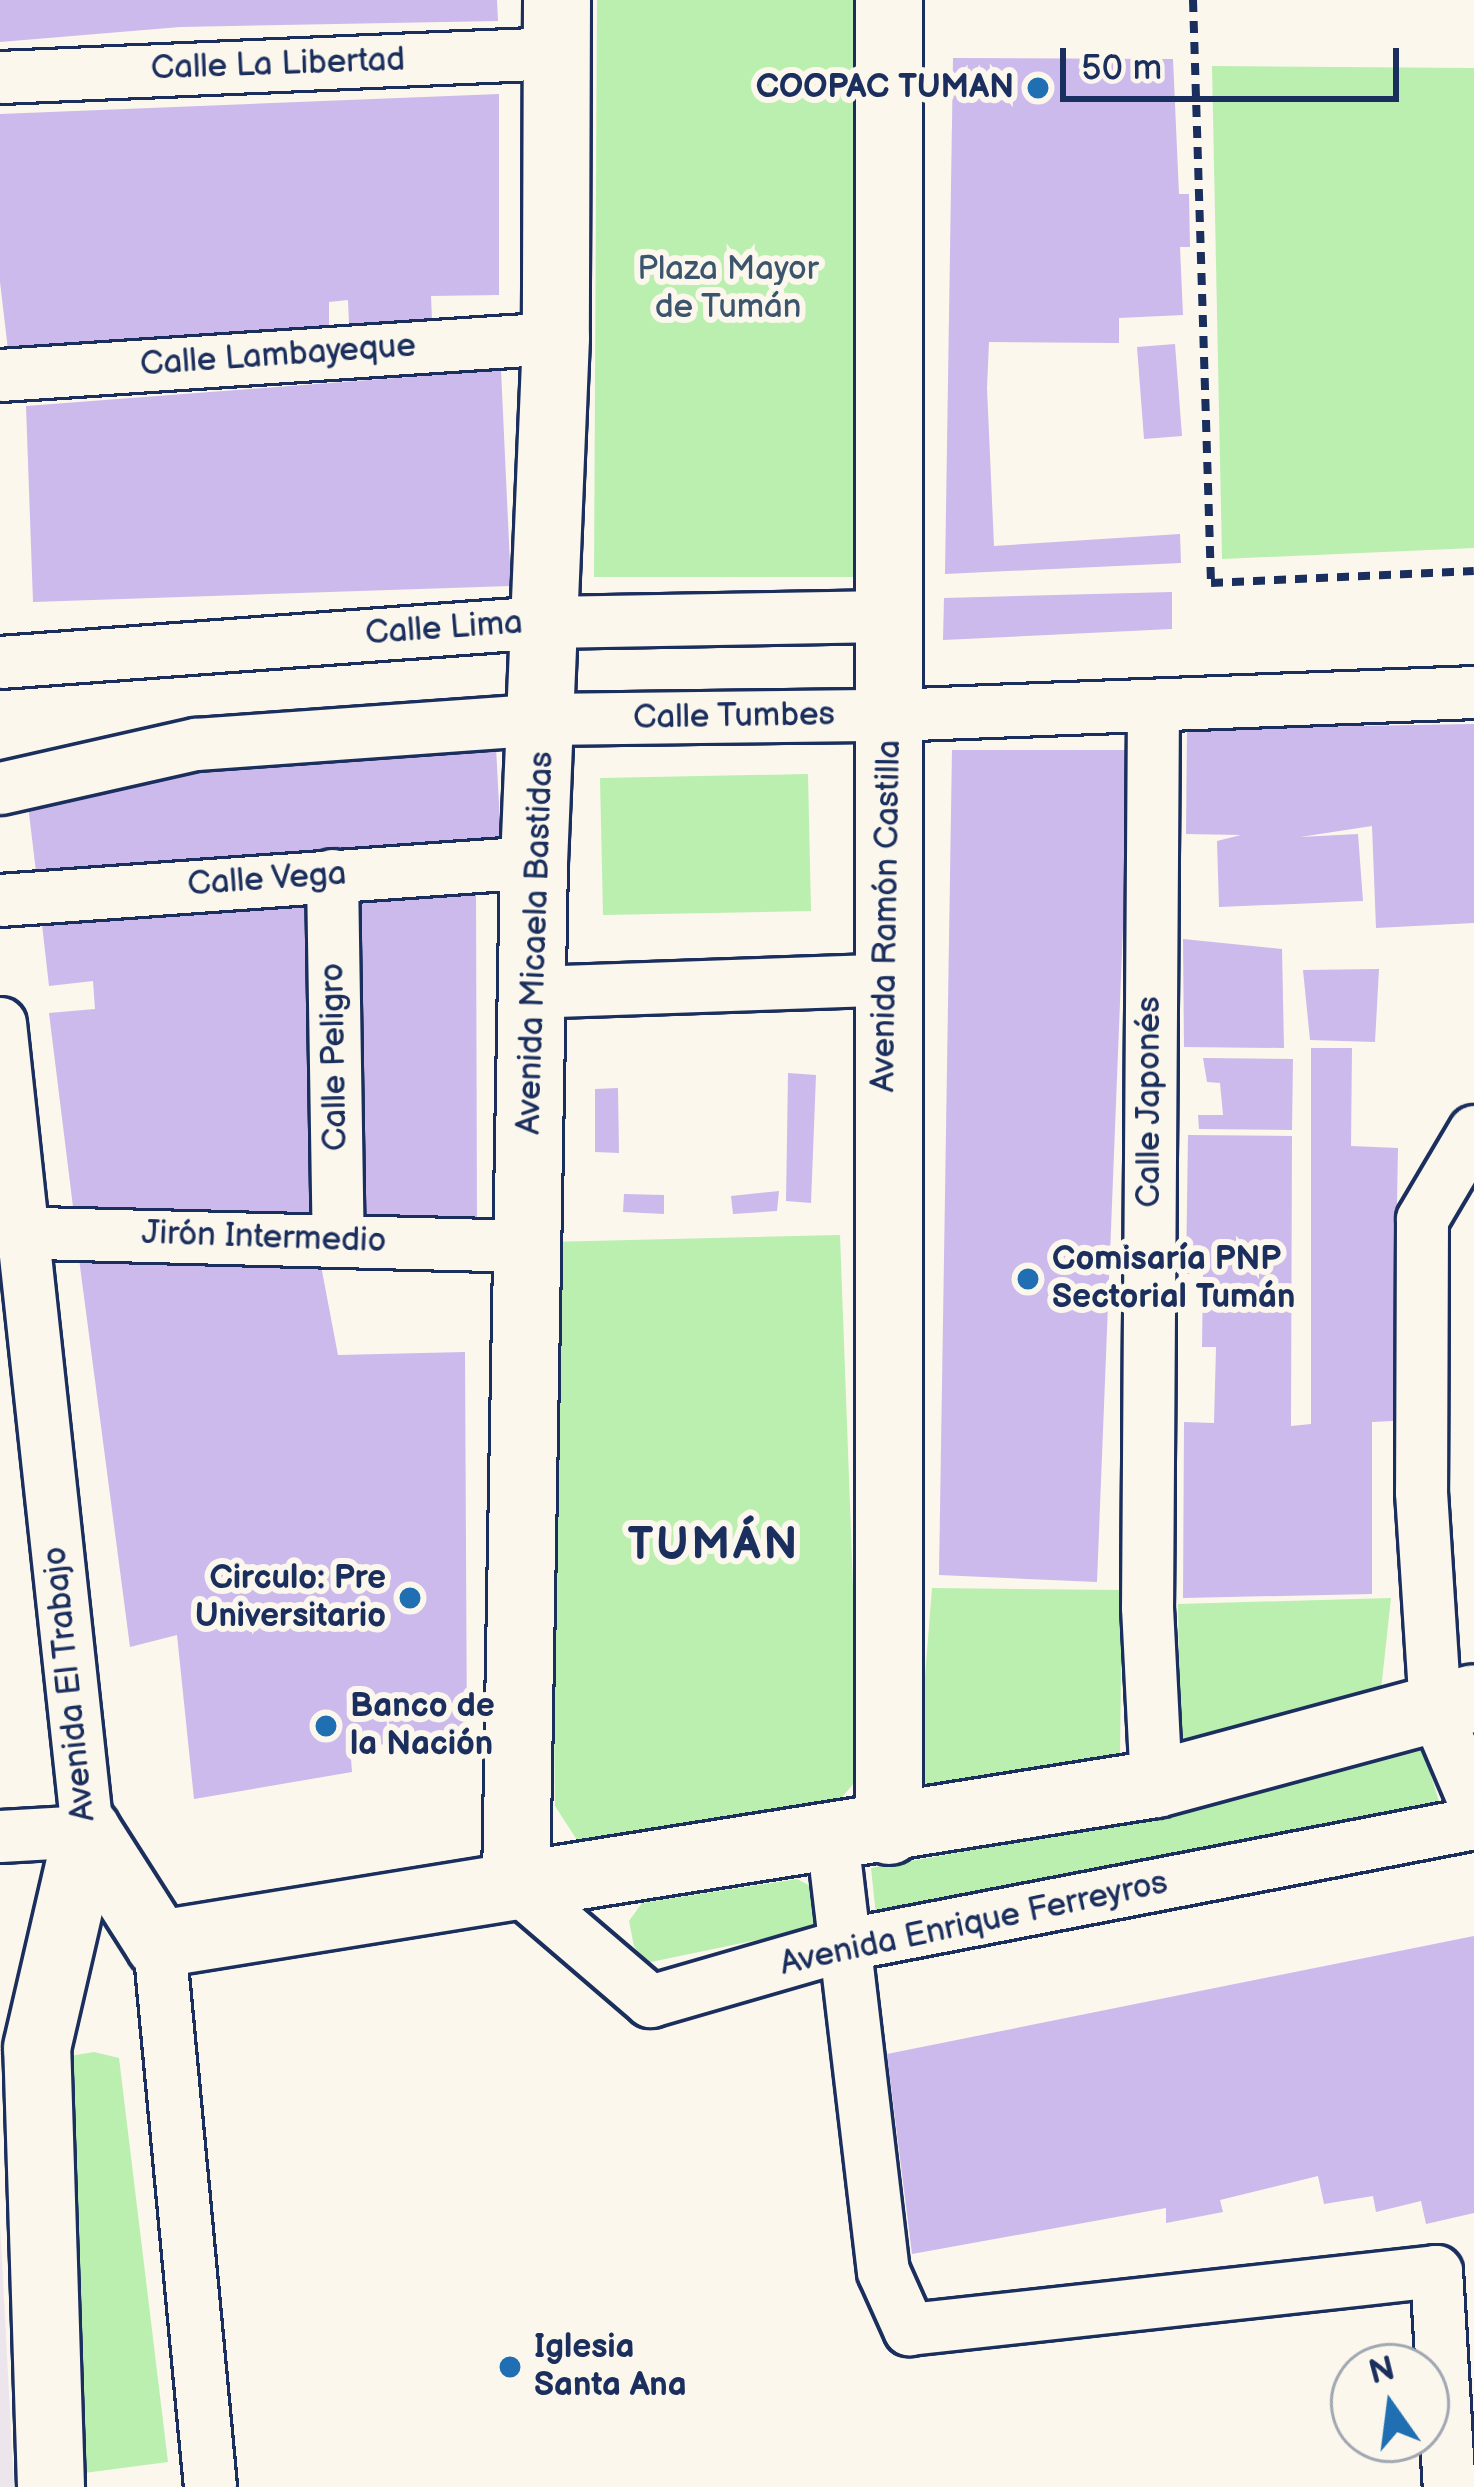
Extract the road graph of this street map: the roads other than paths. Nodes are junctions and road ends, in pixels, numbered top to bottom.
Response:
1 (890, 0) edge
2 (557, 26) edge
3 (0, 77) edge
4 (556, 338) junction
5 (0, 375) edge
6 (889, 616) junction
7 (544, 622) junction
8 (0, 662) edge
9 (1474, 692) edge
10 (1153, 707) junction
11 (889, 715) junction
12 (543, 718) junction
13 (0, 788) edge
14 (534, 862) junction
15 (332, 874) junction
16 (0, 900) edge
17 (884, 980) junction
18 (531, 992) junction
19 (0, 1023) edge
20 (1474, 1131) edge
21 (11, 1231) edge
22 (338, 1240) junction
23 (528, 1246) junction
24 (1454, 1704) edge
25 (1156, 1784) junction
26 (1474, 1802) edge
27 (1474, 1823) edge
28 (87, 1831) junction
29 (861, 1834) junction
30 (0, 1836) edge
31 (516, 1886) junction
32 (159, 1944) junction
33 (848, 1945) junction
34 (51, 2487) edge
35 (210, 2487) edge
36 (1449, 2487) edge

1 - 6 main road, Avenida Ramón Castilla
2 - 3 street, Calle La Libertad
2 - 4 main road, Avenida Micaela Bastidas
4 - 5 street, Calle Lambayeque
4 - 7 main road, Avenida Micaela Bastidas
6 - 7 street, Calle Lima
6 - 11 main road, Avenida Ramón Castilla
7 - 8 street, Calle Lima
7 - 12 main road, Avenida Micaela Bastidas
9 - 10 street, Calle Tumbes
10 - 11 street, Calle Tumbes
10 - 25 street, Calle Japonés
11 - 12 street, Calle Tumbes
11 - 17 main road, Avenida Ramón Castilla
12 - 13 street, Calle Tumbes
12 - 14 main road, Avenida Micaela Bastidas
14 - 15 street, Calle Vega
14 - 18 main road, Avenida Micaela Bastidas
15 - 16 street, Calle Vega
15 - 22 street, Calle Peligro
17 - 18 street
17 - 29 main road, Avenida Ramón Castilla
18 - 23 main road, Avenida Micaela Bastidas
19 - 21 street, Avenida El Trabajo
20 - 24 street
21 - 22 street, Jirón Intermedio
21 - 28 street, Avenida El Trabajo
22 - 23 street, Jirón Intermedio
23 - 31 main road, Avenida Micaela Bastidas
24 - 25 main road
24 - 26 street
25 - 29 main road
27 - 33 street, Avenida Enrique Ferreyros
28 - 30 street
28 - 32 main road
28 - 34 main road, Avenida El Trabajo
29 - 31 main road
29 - 33 street
31 - 32 main road
31 - 33 street, Avenida Enrique Ferreyros
32 - 35 street
33 - 36 street

